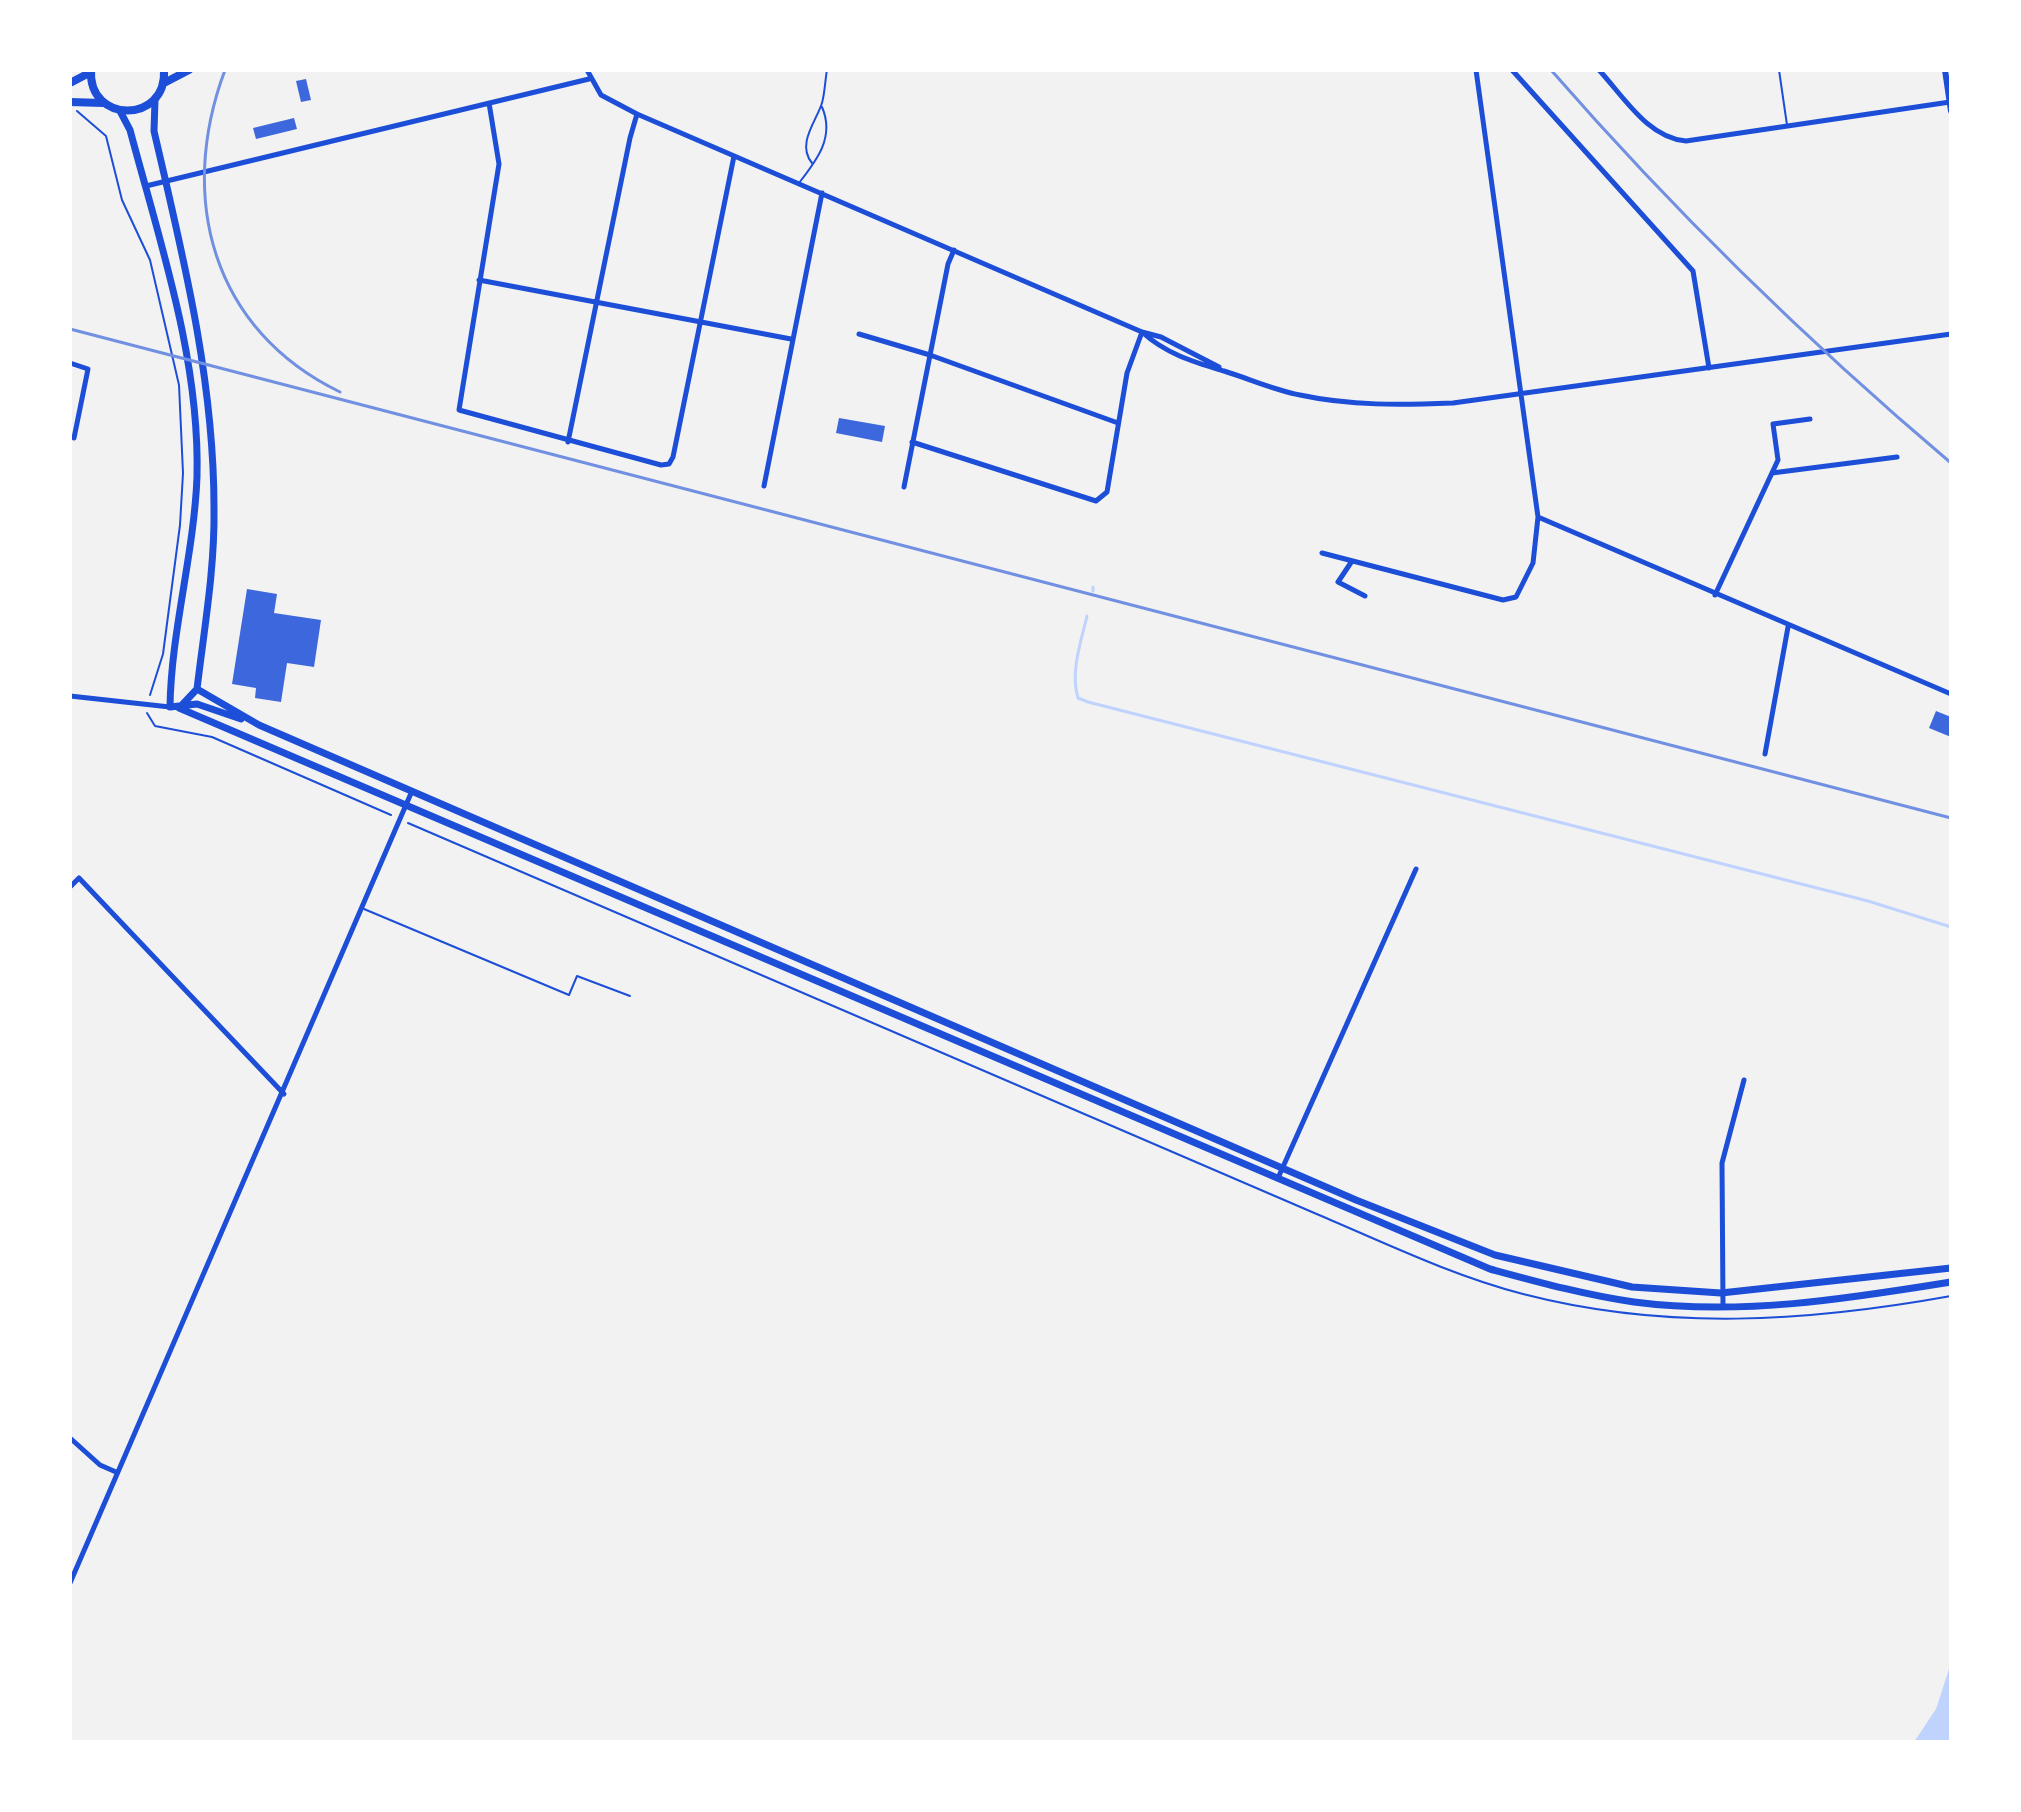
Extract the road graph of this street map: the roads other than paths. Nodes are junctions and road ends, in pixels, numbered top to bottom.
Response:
1 (164, 70) edge
2 (189, 70) edge
3 (587, 70) edge
4 (827, 70) edge
5 (1476, 70) edge
6 (1512, 70) edge
7 (1599, 70) edge
8 (1779, 70) edge
9 (1945, 70) edge
10 (91, 71) edge
11 (589, 79) junction
12 (70, 83) edge
13 (164, 83) junction
14 (155, 100) junction
15 (72, 101) edge
16 (1950, 102) edge
17 (103, 103) junction
18 (489, 103) junction
19 (821, 106) junction
20 (120, 111) junction
21 (1951, 111) edge
22 (637, 114) junction
23 (1787, 126) junction
24 (734, 156) junction
25 (812, 163) junction
26 (165, 181) junction
27 (799, 183) junction
28 (145, 186) junction
29 (822, 193) junction
30 (954, 250) junction
31 (479, 280) junction
32 (596, 302) junction
33 (699, 321) junction
34 (1142, 332) junction
35 (859, 334) dead end
36 (1951, 334) edge
37 (791, 339) junction
38 (930, 355) junction
39 (70, 363) edge
40 (1709, 368) junction
41 (1522, 393) junction
42 (1810, 419) dead end
43 (1118, 423) junction
44 (74, 438) dead end
45 (568, 442) junction
46 (912, 442) junction
47 (1897, 457) dead end
48 (1771, 474) junction
49 (764, 486) dead end
50 (904, 487) dead end
51 (1538, 517) junction
52 (1338, 548) dead end
53 (1322, 553) dead end
54 (1335, 557) junction
55 (1352, 561) junction
56 (1715, 595) junction
57 (1365, 596) dead end
58 (1788, 627) junction
59 (197, 689) junction
60 (1951, 694) edge
61 (70, 696) edge
62 (175, 708) junction
63 (259, 725) junction
64 (1765, 754) dead end
65 (412, 791) junction
66 (406, 806) junction
67 (1416, 869) dead end
68 (70, 887) edge
69 (363, 908) junction
70 (630, 996) dead end
71 (1744, 1080) dead end
72 (284, 1094) junction
73 (1283, 1166) junction
74 (1277, 1179) junction
75 (1951, 1268) edge
76 (1951, 1282) edge
77 (1721, 1293) junction
78 (1723, 1307) junction
79 (70, 1438) edge
80 (116, 1472) junction
81 (70, 1583) edge

1 - 13 main road
2 - 13 main road
3 - 11 street
4 - 19 lane
5 - 41 street
6 - 40 street
7 - 23 street
8 - 23 lane
9 - 16 street
10 - 12 main road
10 - 17 main road
11 - 18 street
11 - 22 street
13 - 14 main road
14 - 20 main road
14 - 26 main road
15 - 17 main road
16 - 21 street
16 - 23 street
17 - 20 main road
18 - 26 street
18 - 31 street
19 - 25 lane
19 - 25 lane
20 - 28 main road
22 - 24 street
22 - 32 street
24 - 27 street
24 - 33 street
25 - 27 lane
26 - 28 street
26 - 59 main road
27 - 29 street
28 - 62 main road
29 - 30 street
29 - 37 street
30 - 34 street
30 - 38 street
31 - 32 street
31 - 45 street
32 - 33 street
32 - 45 street
33 - 37 street
33 - 45 street
34 - 41 street
34 - 43 street
35 - 38 street
36 - 40 street
37 - 49 street
38 - 43 street
38 - 46 street
39 - 44 street
40 - 41 street
41 - 51 street
42 - 48 street
43 - 46 street
46 - 50 street
47 - 48 street
48 - 56 street
51 - 55 street
51 - 56 street
52 - 54 street
53 - 54 street
54 - 55 street
55 - 57 street
56 - 58 street
58 - 60 street
58 - 64 street
59 - 62 main road
59 - 63 main road
61 - 62 street
62 - 63 main road
62 - 66 main road
63 - 65 main road
65 - 66 street
65 - 73 main road
66 - 69 street
66 - 74 main road
67 - 73 street
68 - 72 street
69 - 70 lane
69 - 72 street
71 - 77 street
72 - 80 street
73 - 74 street
73 - 77 main road
74 - 78 main road
75 - 77 main road
76 - 78 main road
77 - 78 street
79 - 80 street
80 - 81 street

